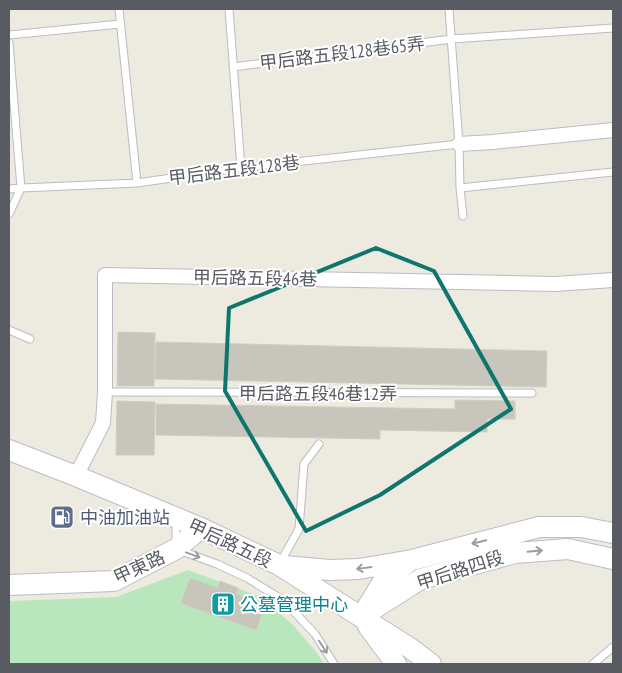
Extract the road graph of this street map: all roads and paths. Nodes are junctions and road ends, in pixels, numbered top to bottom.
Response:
1 (119, 9) edge
2 (229, 9) edge
3 (449, 9) edge
4 (120, 24) junction
5 (613, 28) edge
6 (9, 35) edge
7 (452, 39) junction
8 (9, 44) edge
9 (233, 67) junction
10 (613, 130) edge
11 (459, 144) junction
12 (241, 168) junction
13 (613, 172) edge
14 (137, 183) junction
15 (21, 188) junction
16 (460, 188) junction
17 (9, 189) edge
18 (9, 214) edge
19 (463, 216) dead end
20 (613, 280) edge
21 (9, 330) edge
22 (30, 339) dead end
23 (105, 392) junction
24 (532, 393) dead end
25 (319, 444) dead end
26 (9, 450) edge
27 (76, 476) junction
28 (176, 518) junction
29 (201, 528) junction
30 (613, 533) edge
31 (176, 549) junction
32 (613, 559) edge
33 (412, 560) junction
34 (279, 565) junction
35 (9, 585) edge
36 (361, 616) junction
37 (613, 647) edge
38 (334, 664) edge
39 (396, 664) edge
40 (431, 664) edge
41 (593, 664) edge

1 - 4 lane
2 - 9 lane, 甲后路五段128巷65弄
3 - 7 lane
4 - 6 lane
4 - 14 lane
5 - 7 lane, 甲后路五段128巷65弄
7 - 9 lane, 甲后路五段128巷65弄
7 - 11 lane
8 - 15 lane
9 - 12 lane, 甲后路五段128巷65弄
10 - 11 street
11 - 12 lane, 甲后路五段128巷
11 - 16 lane
12 - 14 lane, 甲后路五段128巷
13 - 16 lane
14 - 15 lane, 甲后路五段128巷
15 - 17 lane, 甲后路五段128巷
15 - 18 lane
16 - 19 lane
20 - 23 street, 甲后路五段46巷
21 - 22 lane
23 - 24 lane, 甲后路五段46巷12弄
23 - 27 street, 甲后路五段46巷
25 - 34 lane
26 - 27 street, 甲后路五段
27 - 28 street, 甲后路五段
28 - 29 street, 甲后路五段
28 - 31 lane
29 - 31 street, 甲東路
29 - 34 street, 甲后路五段
30 -> 33 street, 甲后路四段
31 - 35 street, 甲東路
31 -> 38 lane
36 -> 32 street, 甲后路四段
33 -> 34 street, 甲后路四段
33 - 36 street, 甲后路四段
34 - 36 street, 甲后路五段
36 - 39 street
36 - 40 street, 甲后路五段
37 - 41 lane

